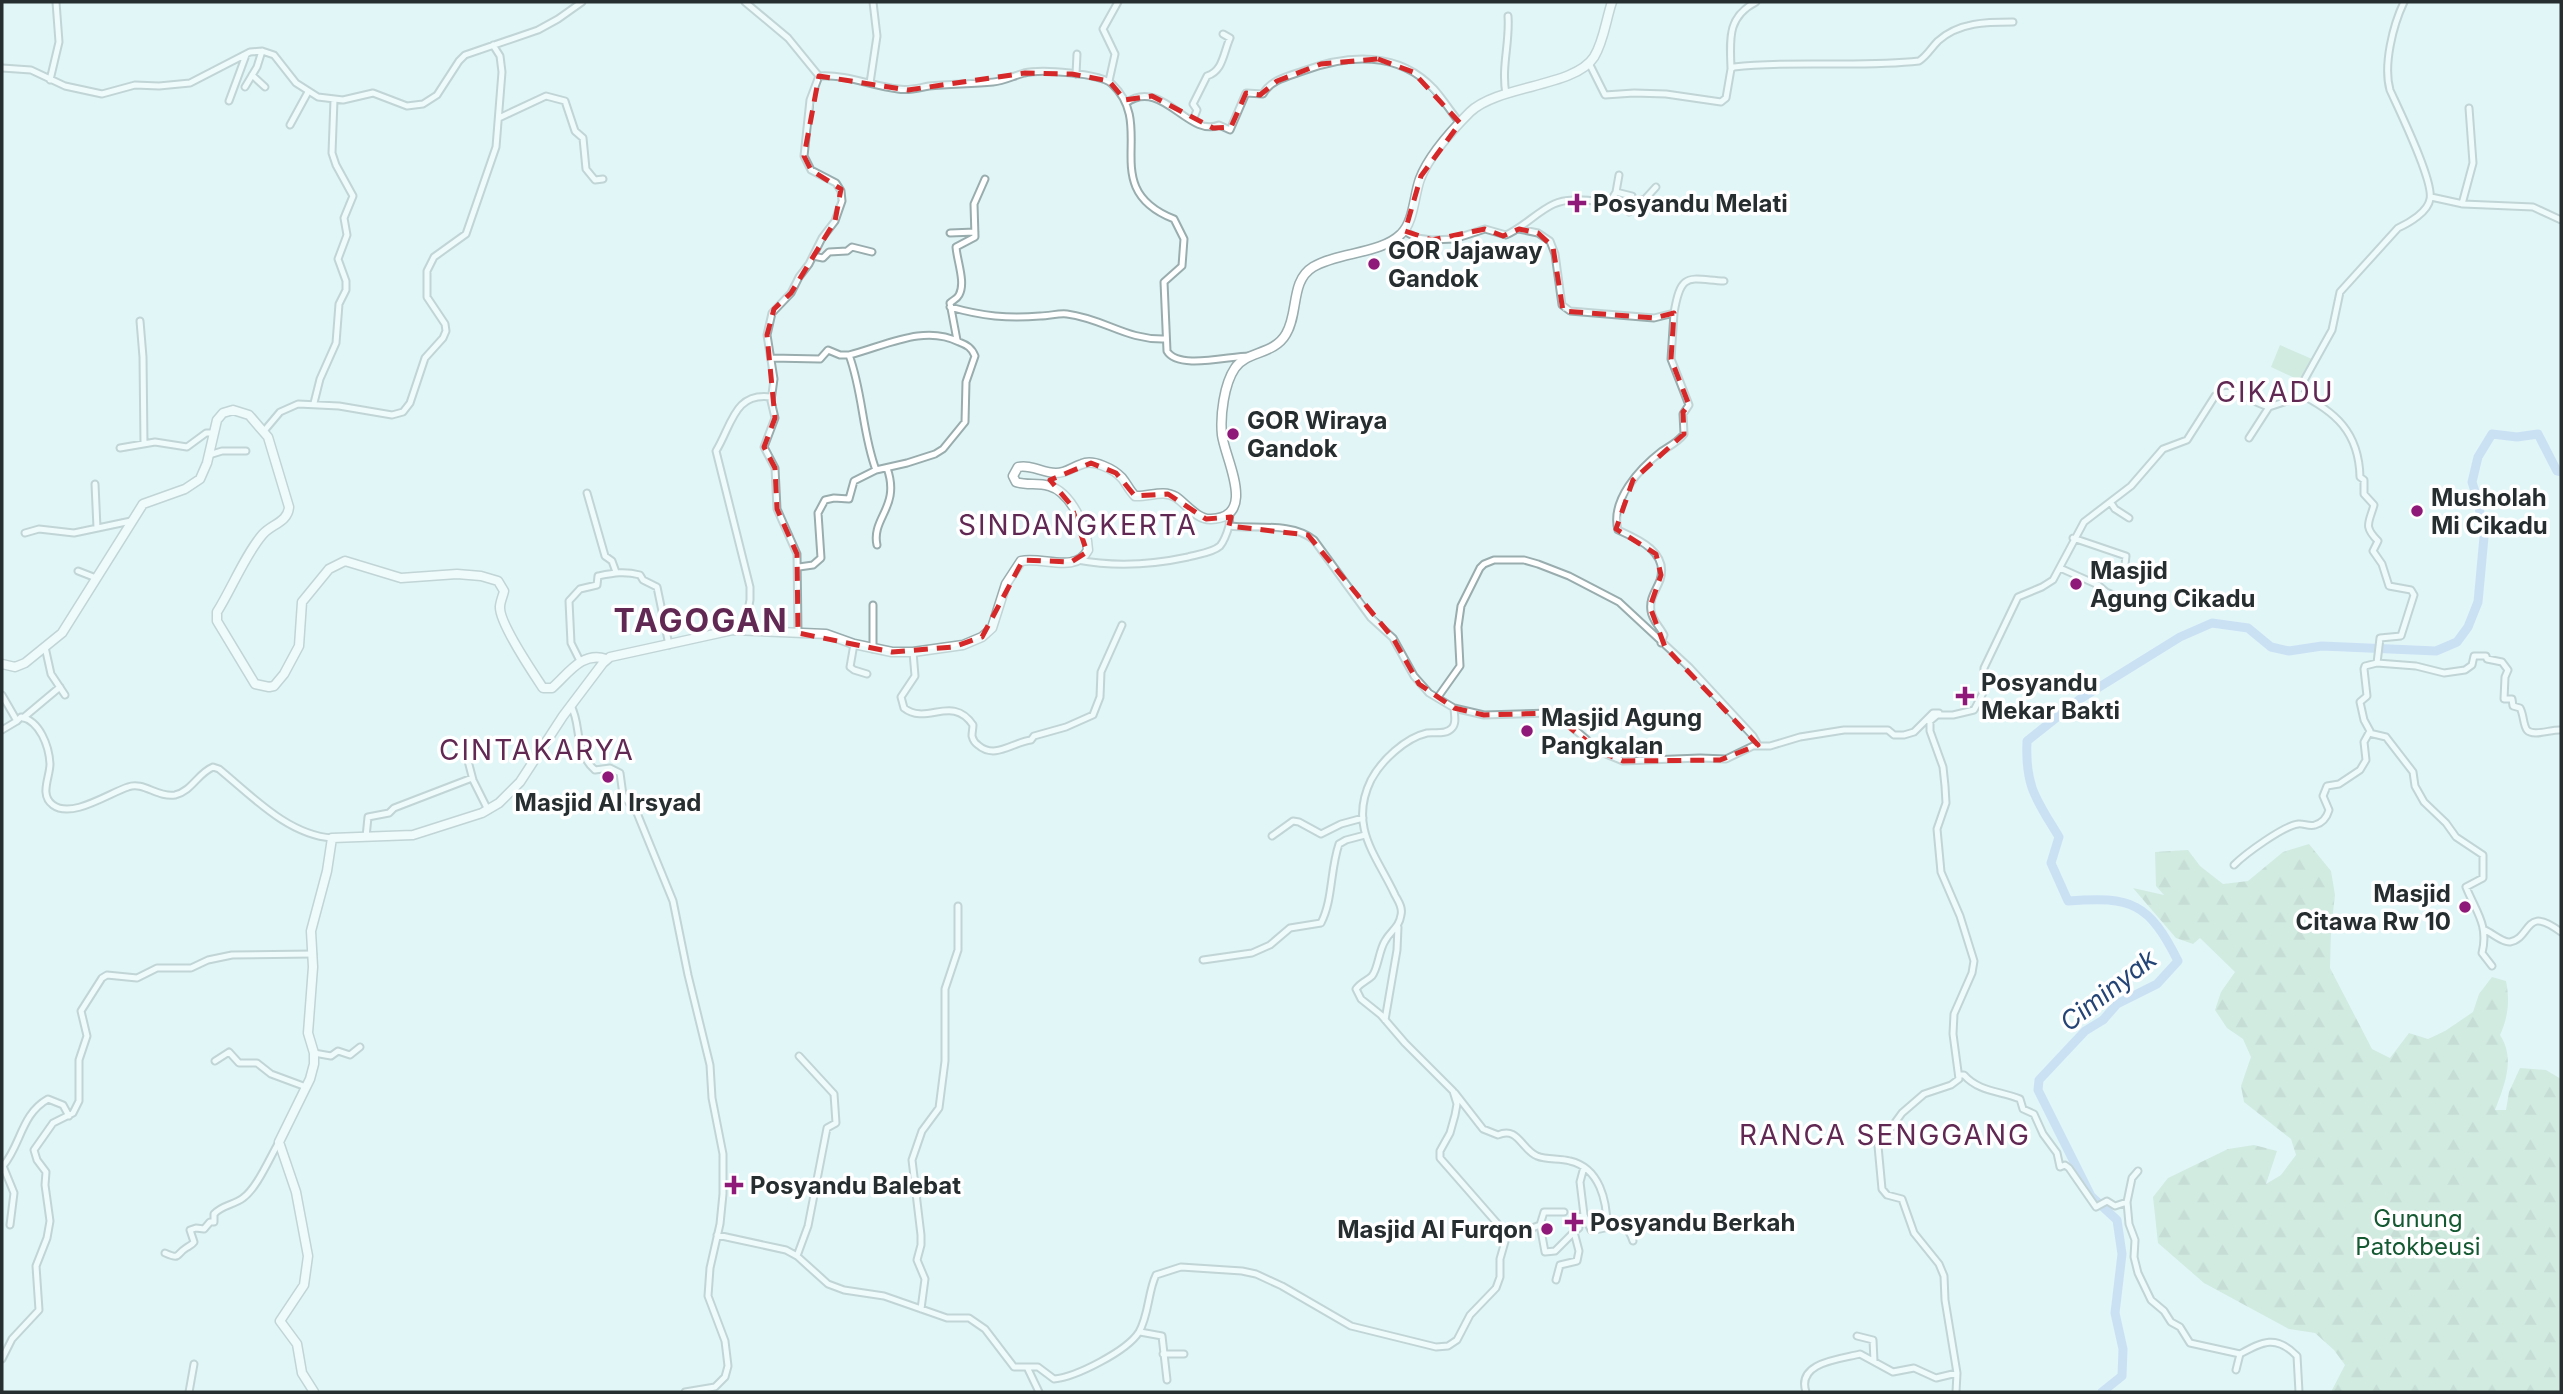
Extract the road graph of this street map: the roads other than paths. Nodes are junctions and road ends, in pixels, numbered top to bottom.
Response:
1 (56, 2) edge
2 (582, 2) edge
3 (745, 2) edge
4 (873, 2) edge
5 (1118, 2) edge
6 (1612, 2) edge
7 (1756, 2) edge
8 (2404, 2) edge
9 (1508, 16) dead end
10 (2013, 22) dead end
11 (1223, 34) dead end
12 (493, 45) junction
13 (262, 51) junction
14 (246, 54) junction
15 (1077, 54) dead end
16 (1589, 63) junction
17 (2, 68) edge
18 (1731, 68) junction
19 (1076, 74) junction
20 (253, 75) junction
21 (819, 76) junction
22 (50, 80) junction
23 (1109, 81) junction
24 (870, 83) junction
25 (265, 87) dead end
26 (245, 88) dead end
27 (308, 92) junction
28 (1506, 94) junction
29 (334, 100) junction
30 (229, 102) dead end
31 (1126, 103) junction
32 (2469, 108) dead end
33 (499, 118) junction
34 (1193, 120) junction
35 (1460, 123) junction
36 (290, 125) dead end
37 (1619, 175) dead end
38 (603, 179) dead end
39 (985, 179) dead end
40 (1656, 187) dead end
41 (1616, 192) junction
42 (2431, 197) junction
43 (1631, 202) junction
44 (2462, 204) junction
45 (1629, 212) dead end
46 (2561, 220) edge
47 (1519, 229) junction
48 (1404, 230) junction
49 (975, 232) junction
50 (950, 233) dead end
51 (872, 252) dead end
52 (813, 256) junction
53 (1724, 281) dead end
54 (950, 307) junction
55 (1674, 313) junction
56 (140, 321) dead end
57 (1165, 339) junction
58 (957, 340) junction
59 (849, 355) junction
60 (1254, 356) junction
61 (771, 358) junction
62 (2297, 393) junction
63 (771, 397) junction
64 (314, 403) junction
65 (2269, 407) junction
66 (264, 431) junction
67 (214, 433) junction
68 (2249, 438) dead end
69 (144, 444) junction
70 (120, 448) dead end
71 (246, 451) dead end
72 (209, 455) junction
73 (887, 468) junction
74 (876, 470) junction
75 (94, 484) dead end
76 (587, 493) dead end
77 (2110, 503) junction
78 (1230, 512) junction
79 (2129, 517) dead end
80 (131, 521) junction
81 (1229, 526) junction
82 (97, 528) junction
83 (25, 533) dead end
84 (2073, 538) junction
85 (877, 545) dead end
86 (1077, 561) junction
87 (799, 567) junction
88 (2060, 568) junction
89 (78, 571) dead end
90 (616, 572) junction
91 (2124, 573) dead end
92 (96, 578) junction
93 (2127, 601) dead end
94 (873, 605) dead end
95 (1122, 625) dead end
96 (744, 630) junction
97 (798, 633) junction
98 (1661, 643) junction
99 (669, 645) junction
100 (854, 645) junction
101 (45, 647) junction
102 (873, 649) junction
103 (913, 652) junction
104 (606, 659) junction
105 (580, 662) junction
106 (2377, 663) junction
107 (2, 664) edge
108 (867, 674) dead end
109 (60, 687) junction
110 (2, 695) edge
111 (65, 695) dead end
112 (1438, 697) junction
113 (571, 706) junction
114 (1454, 708) junction
115 (1942, 714) junction
116 (20, 719) junction
117 (2, 730) edge
118 (2561, 730) edge
119 (2370, 733) junction
120 (1758, 745) junction
121 (467, 757) dead end
122 (472, 778) junction
123 (488, 810) junction
124 (1363, 818) junction
125 (1365, 835) junction
126 (1272, 836) dead end
127 (366, 837) junction
128 (332, 838) junction
129 (2234, 865) dead end
130 (958, 905) dead end
131 (1398, 927) junction
132 (2485, 930) junction
133 (2561, 932) edge
134 (313, 954) junction
135 (1203, 960) dead end
136 (2492, 966) dead end
137 (1385, 1020) junction
138 (360, 1047) dead end
139 (314, 1053) junction
140 (799, 1056) dead end
141 (215, 1061) dead end
142 (1960, 1076) junction
143 (306, 1087) junction
144 (1453, 1091) junction
145 (69, 1116) junction
146 (279, 1142) junction
147 (1584, 1167) junction
148 (2137, 1171) dead end
149 (2127, 1202) junction
150 (1564, 1212) dead end
151 (1584, 1215) junction
152 (10, 1225) dead end
153 (1540, 1225) junction
154 (1607, 1227) junction
155 (1574, 1231) junction
156 (717, 1235) junction
157 (1506, 1238) junction
158 (1633, 1241) dead end
159 (165, 1253) dead end
160 (797, 1256) junction
161 (1556, 1280) dead end
162 (921, 1309) junction
163 (1140, 1332) junction
164 (1857, 1336) dead end
165 (1163, 1354) junction
166 (1184, 1354) dead end
167 (2240, 1354) junction
168 (2, 1359) edge
169 (1874, 1362) junction
170 (194, 1364) dead end
171 (1027, 1367) junction
172 (2236, 1370) dead end
173 (1957, 1373) junction
174 (1050, 1377) junction
175 (1167, 1380) dead end
176 (1038, 1389) edge
177 (189, 1392) edge
178 (314, 1392) edge
179 (685, 1392) edge
180 (1806, 1392) edge
181 (1956, 1392) edge
182 (2299, 1392) edge

1 - 22 street
2 - 12 street
3 - 21 street
4 - 24 street
5 - 23 street
6 - 16 main road
7 - 18 street
8 - 42 street
9 - 28 street
10 - 18 street
11 - 34 street
12 - 29 street
12 - 33 street
13 - 14 street
13 - 20 street
13 - 27 street
14 - 22 street
14 - 30 street
15 - 19 street
16 - 18 street
16 - 28 main road
17 - 22 street
19 - 23 street
19 - 24 street
20 - 25 street
20 - 26 street
21 - 24 street
21 - 52 street
23 - 31 street
27 - 29 street
27 - 36 street
28 - 35 main road
29 - 64 street
31 - 34 street
31 - 57 street
32 - 44 street
33 - 38 street
33 - 64 street
34 - 35 street
35 - 48 main road
37 - 41 street
39 - 49 street
40 - 43 street
41 - 43 street
41 - 47 street
42 - 44 street
42 - 62 street
43 - 45 street
44 - 46 street
47 - 48 street
47 - 55 street
48 - 60 main road
49 - 50 street
49 - 54 street
51 - 52 street
52 - 61 street
53 - 55 street
54 - 57 street
54 - 58 street
55 - 98 street
56 - 69 street
57 - 60 street
58 - 59 street
58 - 73 street
59 - 61 street
59 - 74 street
60 - 78 main road
61 - 63 street
62 - 65 street
62 - 106 street
63 - 87 street
63 - 96 street
64 - 66 street
65 - 68 street
65 - 77 street
66 - 67 main road
66 - 105 main road
67 - 69 street
67 - 72 main road
69 - 70 street
71 - 72 street
72 - 80 main road
73 - 74 street
73 - 85 street
74 - 87 street
75 - 82 street
76 - 90 street
77 - 79 street
77 - 84 street
78 - 81 street
78 - 86 main road
80 - 82 street
80 - 92 main road
81 - 86 street
81 - 112 street
82 - 83 street
84 - 88 street
84 - 91 street
86 - 103 main road
87 - 97 street
88 - 93 street
88 - 115 street
89 - 92 street
90 - 99 street
90 - 105 street
92 - 101 main road
94 - 102 street
95 - 103 street
96 - 97 main road
96 - 99 main road
97 - 100 main road
98 - 112 street
98 - 120 street
99 - 104 main road
100 - 102 main road
100 - 108 street
101 - 107 main road
101 - 109 street
102 - 103 main road
104 - 105 main road
104 - 113 main road
106 - 118 street
106 - 119 street
109 - 111 street
109 - 116 street
110 - 116 street
112 - 114 street
113 - 123 main road
113 - 156 street
114 - 120 street
114 - 124 street
115 - 120 street
115 - 142 street
116 - 117 street
116 - 128 street
119 - 129 street
119 - 132 street
121 - 122 street
122 - 123 street
122 - 127 street
123 - 127 main road
124 - 125 street
124 - 126 street
125 - 131 street
125 - 135 street
127 - 128 main road
128 - 134 main road
130 - 162 street
131 - 137 street
131 - 137 street
132 - 133 street
132 - 136 street
134 - 139 main road
134 - 145 street
137 - 144 street
138 - 139 street
139 - 143 main road
140 - 160 street
141 - 143 street
142 - 149 street
142 - 173 street
143 - 146 main road
144 - 147 street
144 - 157 street
145 - 152 street
145 - 168 street
146 - 159 street
146 - 178 main road
147 - 151 street
147 - 154 street
148 - 149 street
149 - 167 street
150 - 153 street
151 - 154 street
151 - 155 street
153 - 155 street
153 - 157 street
154 - 158 street
155 - 161 street
156 - 160 street
156 - 179 street
157 - 163 street
160 - 162 street
162 - 171 street
163 - 165 street
163 - 174 street
164 - 169 street
165 - 166 street
165 - 175 street
167 - 172 street
167 - 182 street
169 - 173 street
169 - 180 street
170 - 177 street
171 - 174 street
171 - 176 street
173 - 181 street
174 - 176 street

